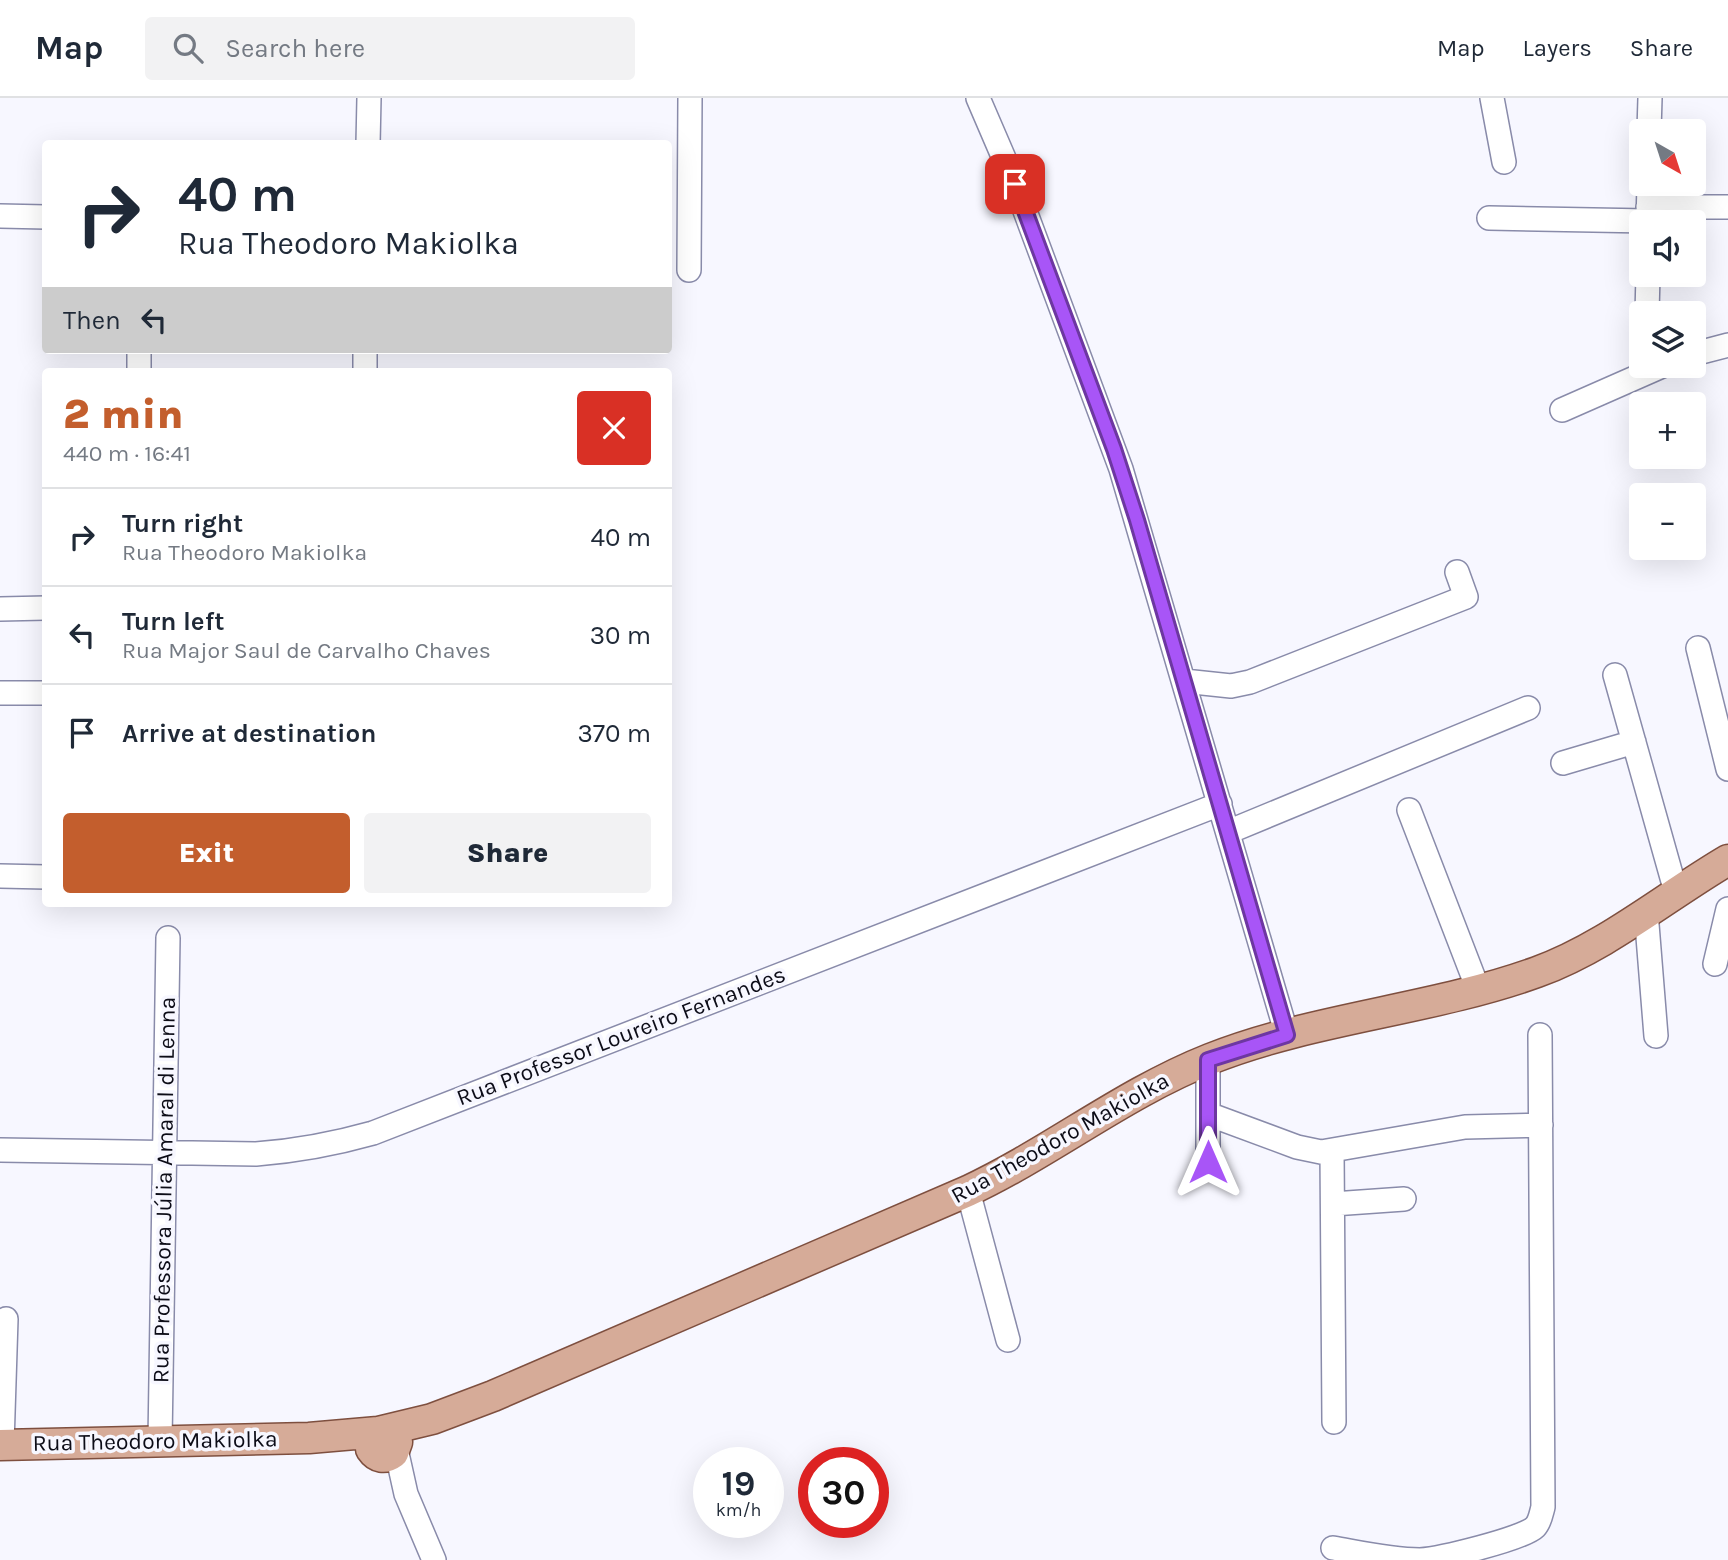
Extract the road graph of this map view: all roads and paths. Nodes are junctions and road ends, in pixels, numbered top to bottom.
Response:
1 (369, 98) edge
2 (690, 98) edge
3 (978, 98) edge
4 (1492, 98) edge
5 (1650, 98) edge
6 (1649, 119) edge
7 (369, 140) edge
8 (1504, 162) dead end
9 (1728, 207) edge
10 (1704, 210) edge
11 (0, 216) edge
12 (42, 217) edge
13 (1629, 217) edge
14 (1489, 218) dead end
15 (689, 270) dead end
16 (1728, 345) edge
17 (1706, 351) edge
18 (1631, 378) edge
19 (1562, 411) dead end
20 (1457, 572) dead end
21 (42, 608) edge
22 (0, 609) edge
23 (1698, 648) dead end
24 (1615, 675) dead end
25 (1184, 681) junction
26 (0, 693) edge
27 (42, 693) edge
28 (1528, 708) dead end
29 (1634, 742) junction
30 (1563, 763) dead end
31 (1728, 769) edge
32 (1220, 804) junction
33 (1409, 810) dead end
34 (1228, 832) junction
35 (1728, 860) edge
36 (0, 876) edge
37 (42, 877) edge
38 (1676, 892) junction
39 (1728, 909) edge
40 (1646, 912) junction
41 (168, 938) dead end
42 (1714, 964) dead end
43 (1478, 989) junction
44 (1287, 1035) junction
45 (1540, 1035) dead end
46 (1656, 1036) dead end
47 (1208, 1060) junction
48 (1208, 1114) junction
49 (1541, 1125) junction
50 (0, 1150) edge
51 (1332, 1151) junction
52 (164, 1153) junction
53 (1208, 1162) dead end
54 (968, 1191) junction
55 (1404, 1199) dead end
56 (1333, 1204) junction
57 (6, 1319) dead end
58 (1008, 1340) dead end
59 (1334, 1422) dead end
60 (160, 1441) junction
61 (1, 1445) edge
62 (385, 1445) junction
63 (1333, 1548) dead end
64 (433, 1560) edge

1 - 7 street
2 - 15 street
3 - 25 street
4 - 8 street
5 - 6 street
9 - 10 street
11 - 12 street
13 - 14 street
16 - 17 street
18 - 19 street
20 - 25 street
21 - 22 street
23 - 31 street
24 - 29 street
25 - 32 street
26 - 27 street
28 - 34 street
29 - 30 street
29 - 38 street
32 - 34 street
32 - 52 street, Rua Professor Loureiro Fernandes
33 - 43 street
34 - 44 street
35 - 38 main road, Rua Theodoro Makiolka
36 - 37 street
38 - 40 main road, Rua Theodoro Makiolka
39 - 42 street
40 - 43 main road, Rua Theodoro Makiolka
40 - 46 street
41 - 52 street, Rua Professora Júlia Amaral di Lenna
43 - 44 main road, Rua Theodoro Makiolka
44 - 47 main road, Rua Theodoro Makiolka
45 - 49 street
47 - 48 street
47 - 54 main road, Rua Theodoro Makiolka
48 - 51 street
48 - 53 street
49 - 51 street
49 - 63 street
50 - 52 street, Rua Professor Loureiro Fernandes
51 - 56 street
52 - 60 street, Rua Professora Júlia Amaral di Lenna
54 - 58 street
54 - 62 main road, Rua Theodoro Makiolka
55 - 56 street
56 - 59 street
57 - 61 street
60 - 61 main road, Rua Theodoro Makiolka
60 - 62 main road, Rua Theodoro Makiolka
62 - 64 street

